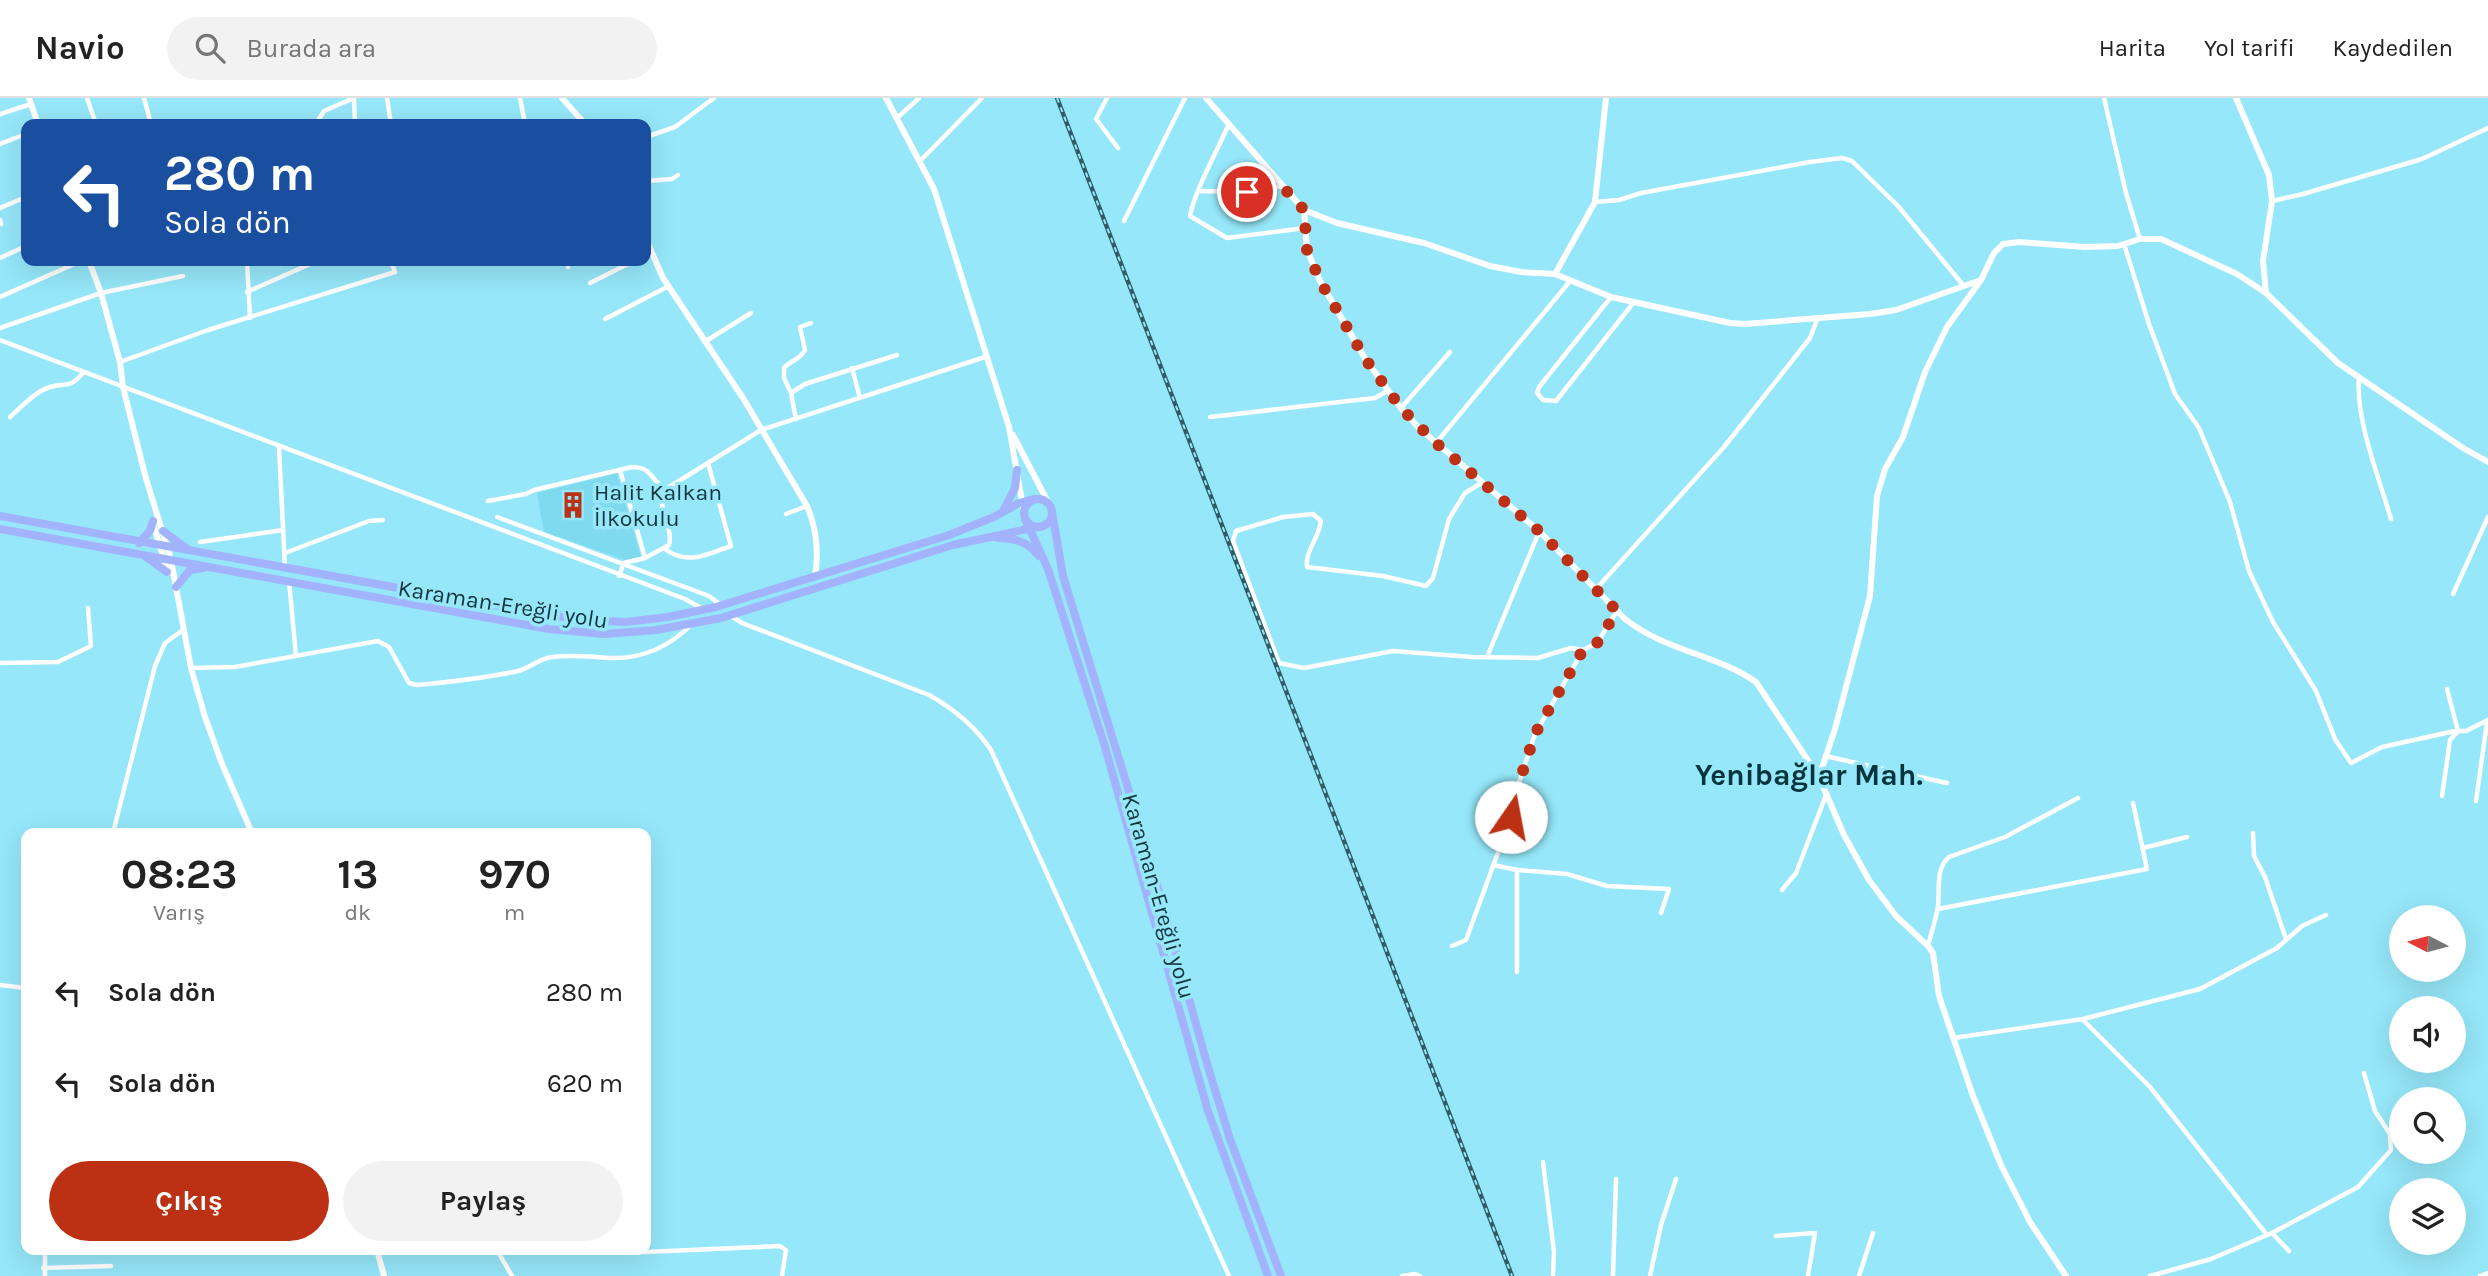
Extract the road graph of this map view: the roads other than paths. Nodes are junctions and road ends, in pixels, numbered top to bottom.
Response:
1 (87, 98) edge
2 (144, 98) edge
3 (354, 98) edge
4 (387, 98) edge
5 (520, 98) edge
6 (562, 98) edge
7 (714, 98) edge
8 (886, 98) edge
9 (919, 98) edge
10 (982, 98) edge
11 (1107, 98) edge
12 (1185, 98) edge
13 (1206, 98) edge
14 (1606, 98) edge
15 (2104, 98) edge
16 (2236, 98) edge
17 (29, 101) edge
18 (0, 114) edge
19 (896, 118) junction
20 (36, 119) edge
21 (94, 119) edge
22 (150, 119) edge
23 (319, 119) edge
24 (355, 119) edge
25 (390, 119) edge
26 (524, 119) edge
27 (581, 119) edge
28 (1229, 124) junction
29 (2488, 128) edge
30 (651, 135) edge
31 (21, 136) edge
32 (0, 144) edge
33 (1118, 148) dead end
34 (920, 162) junction
35 (678, 176) dead end
36 (651, 181) edge
37 (1282, 186) junction
38 (1199, 191) junction
39 (21, 199) edge
40 (2272, 201) junction
41 (1595, 202) junction
42 (0, 208) edge
43 (1304, 210) junction
44 (1124, 220) dead end
45 (1305, 228) junction
46 (2140, 239) junction
47 (2124, 244) junction
48 (21, 248) edge
49 (0, 258) edge
50 (651, 258) edge
51 (70, 266) edge
52 (91, 266) edge
53 (247, 266) edge
54 (306, 266) edge
55 (393, 266) edge
56 (624, 266) edge
57 (1555, 274) junction
58 (183, 276) dead end
59 (1572, 279) junction
60 (1981, 280) junction
61 (590, 283) dead end
62 (1963, 285) junction
63 (669, 286) junction
64 (247, 292) junction
65 (101, 293) junction
66 (2266, 293) junction
67 (0, 297) edge
68 (1611, 297) junction
69 (1634, 303) junction
70 (751, 313) dead end
71 (1818, 317) junction
72 (250, 318) junction
73 (605, 319) dead end
74 (811, 323) dead end
75 (0, 328) edge
76 (0, 340) edge
77 (706, 341) junction
78 (1450, 352) dead end
79 (897, 355) dead end
80 (985, 357) junction
81 (120, 362) junction
82 (852, 369) junction
83 (84, 372) junction
84 (2359, 377) junction
85 (123, 387) junction
86 (1389, 390) junction
87 (791, 393) junction
88 (860, 398) junction
89 (1401, 408) junction
90 (10, 417) dead end
91 (1210, 417) dead end
92 (796, 419) junction
93 (1009, 427) junction
94 (761, 430) junction
95 (1436, 443) junction
96 (279, 447) junction
97 (2488, 462) edge
98 (708, 463) junction
99 (620, 470) junction
100 (1017, 470) junction
101 (1483, 482) junction
102 (666, 489) junction
103 (1034, 499) junction
104 (1023, 501) junction
105 (488, 502) dead end
106 (807, 506) junction
107 (1051, 508) junction
108 (154, 511) junction
109 (786, 514) dead end
110 (0, 516) edge
111 (497, 517) dead end
112 (994, 517) junction
113 (2488, 517) edge
114 (2391, 519) dead end
115 (383, 520) dead end
116 (153, 521) junction
117 (1029, 522) junction
118 (0, 529) edge
119 (283, 530) junction
120 (163, 531) junction
121 (1539, 531) junction
122 (978, 538) junction
123 (200, 542) dead end
124 (139, 543) junction
125 (164, 547) junction
126 (665, 549) junction
127 (195, 553) junction
128 (285, 553) junction
129 (141, 554) junction
130 (645, 558) junction
131 (167, 559) junction
132 (624, 563) junction
133 (209, 567) junction
134 (285, 569) junction
135 (1048, 569) junction
136 (167, 572) junction
137 (619, 576) junction
138 (815, 577) junction
139 (289, 581) junction
140 (176, 587) junction
141 (1596, 589) junction
142 (2453, 594) dead end
143 (722, 606) junction
144 (88, 608) dead end
145 (704, 610) junction
146 (1617, 611) junction
147 (729, 615) junction
148 (694, 623) junction
149 (183, 630) junction
150 (1583, 650) junction
151 (296, 656) junction
152 (1487, 657) junction
153 (0, 663) edge
154 (191, 668) junction
155 (2447, 689) dead end
156 (2488, 720) edge
157 (2458, 731) junction
158 (1825, 755) junction
159 (1819, 776) junction
160 (1947, 783) dead end
161 (1826, 795) junction
162 (2442, 796) dead end
163 (2078, 798) dead end
164 (2476, 800) dead end
165 (2133, 803) dead end
166 (114, 828) edge
167 (250, 828) edge
168 (2253, 833) dead end
169 (2187, 837) dead end
170 (2143, 848) junction
171 (1493, 864) junction
172 (1517, 870) junction
173 (1782, 890) dead end
174 (1938, 909) junction
175 (1661, 913) dead end
176 (2326, 915) dead end
177 (2287, 940) junction
178 (1452, 946) dead end
179 (1928, 946) junction
180 (1517, 972) dead end
181 (0, 985) edge
182 (21, 987) edge
183 (2083, 1019) junction
184 (1953, 1038) junction
185 (2364, 1073) dead end
186 (1543, 1162) dead end
187 (1616, 1179) dead end
188 (1676, 1179) dead end
189 (1873, 1233) dead end
190 (2269, 1234) junction
191 (1776, 1236) dead end
192 (2289, 1251) dead end
193 (651, 1252) edge
194 (44, 1255) edge
195 (378, 1255) edge
196 (500, 1255) edge
197 (111, 1266) dead end
198 (43, 1268) junction
199 (2488, 1273) edge
200 (44, 1276) edge
201 (384, 1276) edge
202 (512, 1276) edge
203 (782, 1276) edge
204 (1229, 1276) edge
205 (1268, 1276) edge
206 (1281, 1276) edge
207 (1402, 1276) edge
208 (1420, 1276) edge
209 (1553, 1276) edge
210 (1613, 1276) edge
211 (1650, 1276) edge
212 (1808, 1276) edge
213 (1859, 1276) edge
214 (2066, 1276) edge
215 (2150, 1276) edge
216 (2480, 1276) edge

1 - 21 street
2 - 22 street
3 - 23 street
3 - 24 street
4 - 25 street
5 - 26 street
6 - 27 street
7 - 30 street
8 - 19 street
9 - 19 street
10 - 34 street
11 - 33 street
12 - 44 street
13 - 28 street
14 - 41 street
15 - 46 street
16 - 40 street
17 - 18 street
17 - 20 street
19 - 34 street
28 - 37 street
28 - 38 street
29 - 40 street
31 - 32 street
34 - 80 street
35 - 36 street
37 - 38 street
37 - 43 street
38 - 45 street
39 - 42 street
40 - 66 street
41 - 57 street
41 - 62 street
43 - 45 street
43 - 57 street
45 - 86 street
46 - 47 street
46 - 66 street
47 - 60 street
47 - 157 street
48 - 49 street
50 - 63 street
51 - 67 street
52 - 65 street
53 - 64 street
54 - 64 street
55 - 72 street
56 - 61 street
57 - 59 street
58 - 65 street
59 - 68 street
59 - 95 street
60 - 62 street
60 - 158 street
62 - 71 street
63 - 73 street
63 - 77 street
64 - 72 street
65 - 75 street
65 - 81 street
66 - 84 street
68 - 69 street
68 - 69 street
69 - 71 street
70 - 77 street
71 - 141 street
72 - 81 street
74 - 87 street
76 - 83 street
77 - 94 street
78 - 89 street
79 - 82 street
80 - 88 street
80 - 93 street
81 - 85 street
82 - 87 street
82 - 88 street
83 - 85 street
83 - 90 street
84 - 97 street
84 - 114 street
85 - 96 street
85 - 108 street
86 - 89 street
86 - 91 street
87 - 92 street
88 - 92 street
89 - 95 street
92 - 94 street
93 - 100 street
93 - 107 street
94 - 98 street
94 - 106 street
95 - 101 street
96 - 119 street
96 - 137 street
98 - 102 street
98 - 126 street
99 - 102 street
99 - 105 street
99 - 130 street
100 - 104 street
100 - 112 highway
101 - 121 street
101 - 152 street
102 - 126 street
103 - 104 highway, Karaman-Ereğli yolu
103 - 107 highway
103 - 117 highway
104 - 112 highway, Karaman-Ereğli yolu
104 - 117 street
106 - 109 street
106 - 138 street
107 - 117 highway
107 - 206 highway, Karaman-Ereğli yolu
108 - 116 street
108 - 120 street
110 - 124 highway, Karaman-Ereğli yolu
111 - 132 street
112 - 138 highway, Karaman-Ereğli yolu
113 - 142 street
115 - 128 street
116 - 124 highway
116 - 125 street
117 - 122 highway
117 - 135 highway, Karaman-Ereğli yolu
118 - 129 highway, Karaman-Ereğli yolu
119 - 123 street
119 - 128 street
120 - 125 street
120 - 127 highway
121 - 141 street
121 - 152 street
122 - 135 highway
122 - 147 highway, Karaman-Ereğli yolu
124 - 125 highway, Karaman-Ereğli yolu
125 - 127 highway, Karaman-Ereğli yolu
125 - 131 street
126 - 130 street
127 - 134 highway, Karaman-Ereğli yolu
128 - 134 street
129 - 131 highway, Karaman-Ereğli yolu
129 - 136 highway
130 - 132 street
131 - 133 highway, Karaman-Ereğli yolu
131 - 136 street
131 - 140 street
132 - 137 street
132 - 143 street
133 - 139 highway, Karaman-Ereğli yolu
133 - 140 highway
134 - 145 highway, Karaman-Ereğli yolu
135 - 205 highway, Karaman-Ereğli yolu
136 - 140 street
137 - 145 street
138 - 143 highway, Karaman-Ereğli yolu
139 - 148 highway, Karaman-Ereğli yolu
139 - 151 street
140 - 149 street
141 - 146 street
143 - 145 highway, Karaman-Ereğli yolu
144 - 153 street
146 - 150 street
146 - 159 street
147 - 148 highway, Karaman-Ereğli yolu
147 - 204 street
148 - 151 street
149 - 154 street
149 - 166 street
150 - 152 street
150 - 171 street
151 - 154 street
154 - 167 street
155 - 157 street
156 - 157 street
156 - 164 street
157 - 162 street
158 - 159 street
158 - 160 street
159 - 161 street
161 - 173 street
161 - 179 street
163 - 174 street
165 - 170 street
168 - 177 street
169 - 170 street
170 - 174 street
171 - 172 street
171 - 178 street
172 - 175 street
172 - 180 street
174 - 179 street
176 - 177 street
177 - 183 street
179 - 184 street
181 - 182 street
183 - 184 street
183 - 190 street
184 - 214 street
185 - 190 street
186 - 209 street
187 - 210 street
188 - 211 street
189 - 213 street
190 - 192 street
190 - 215 street
191 - 212 street
193 - 203 street
194 - 198 street
195 - 201 street
196 - 202 street
197 - 198 street
198 - 200 street
199 - 216 street
207 - 208 street

